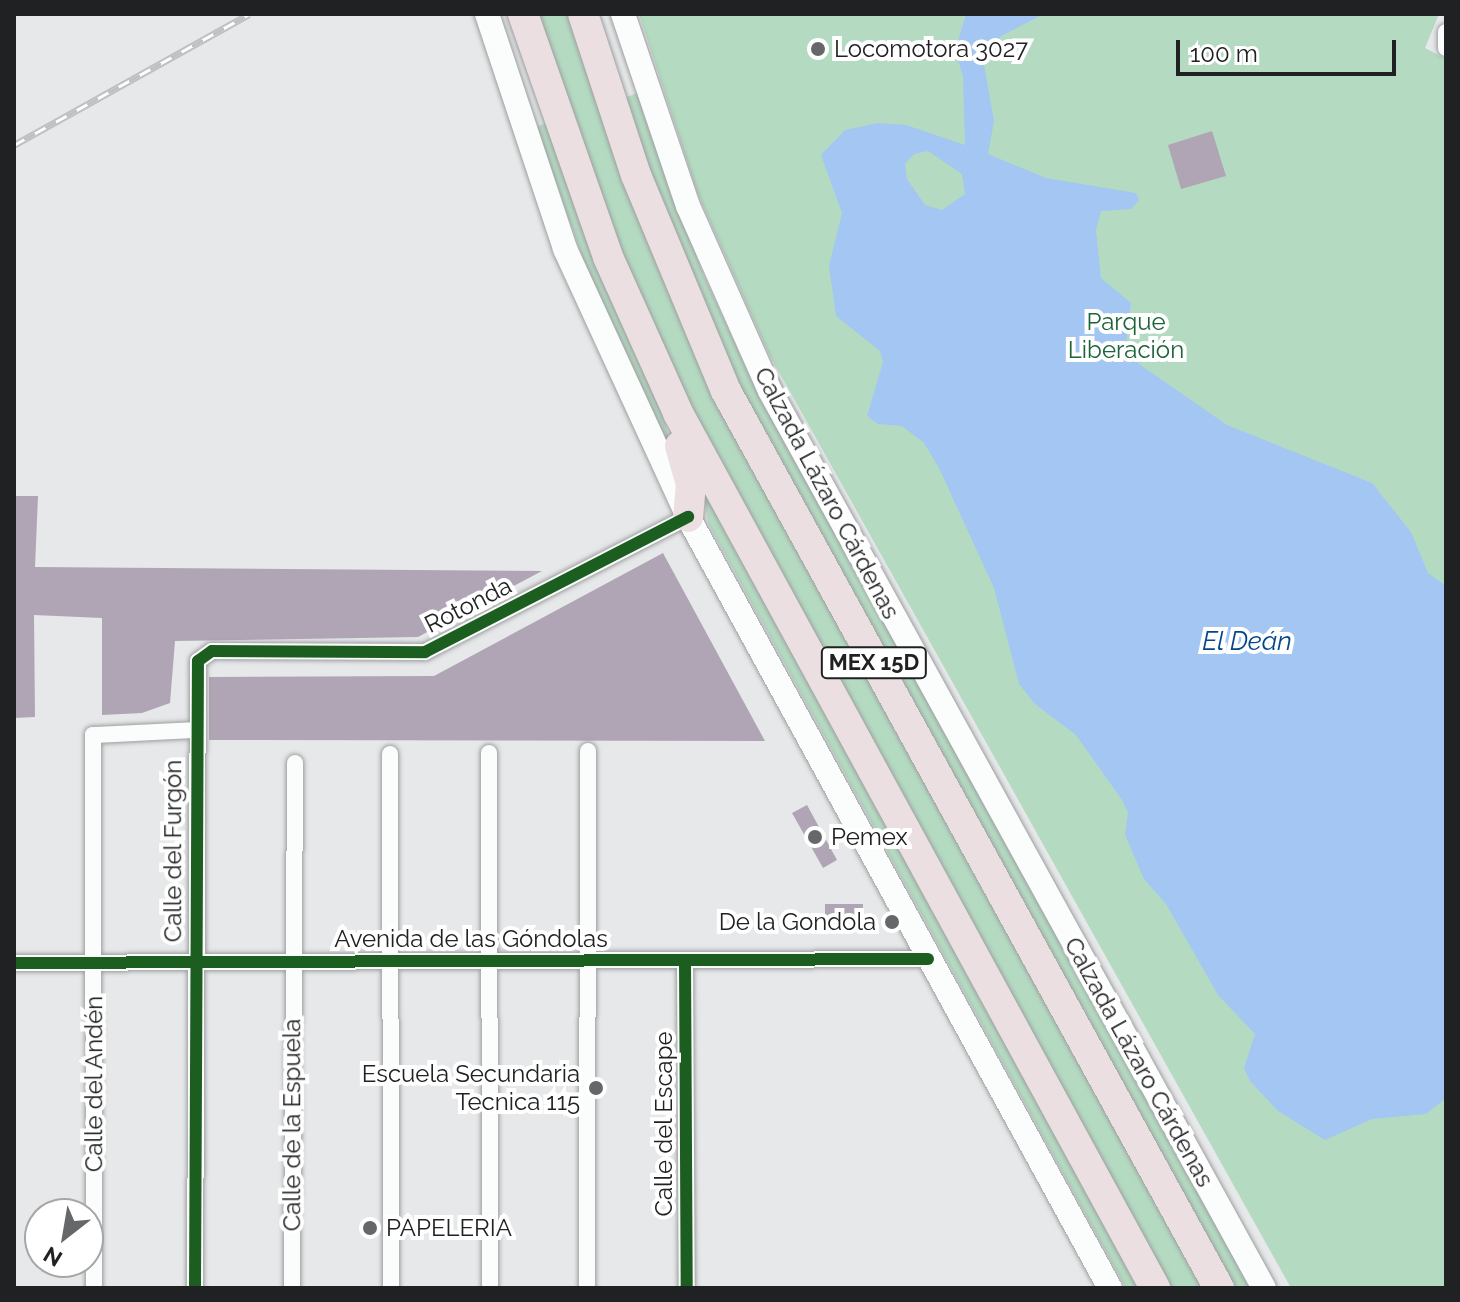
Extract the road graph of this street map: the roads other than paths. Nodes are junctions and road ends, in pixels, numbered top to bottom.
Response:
1 (487, 14) edge
2 (523, 14) edge
3 (583, 14) edge
4 (623, 14) edge
5 (654, 360) junction
6 (688, 517) junction
7 (201, 656) joint
8 (195, 730) junction
9 (588, 751) dead end
10 (489, 753) dead end
11 (390, 754) dead end
12 (295, 763) dead end
13 (928, 959) junction
14 (490, 960) junction
15 (587, 960) junction
16 (685, 960) junction
17 (291, 961) junction
18 (390, 961) junction
19 (93, 962) junction
20 (195, 962) junction
21 (14, 963) edge
22 (94, 1288) edge
23 (195, 1288) edge
24 (292, 1288) edge
25 (391, 1288) edge
26 (490, 1288) edge
27 (587, 1288) edge
28 (687, 1288) edge
29 (1110, 1288) edge
30 (1155, 1288) edge
31 (1219, 1288) edge
32 (1264, 1288) edge

1 - 6 main road
2 - 5 highway, MEX 15D
3 - 31 highway, Calzada Lázaro Cárdenas / MEX 15D
4 - 32 main road, Calzada Lázaro Cárdenas
5 - 6 highway
5 - 30 highway, MEX 15D
6 - 7 street, Rotonda
6 - 13 main road
7 - 8 street, Calle del Furgón
8 - 19 street, Calle del Andén
8 - 20 street, Calle del Furgón
9 - 15 street
10 - 14 street
11 - 18 street
12 - 17 street, Calle de la Espuela
13 - 16 street, Avenida de las Góndolas
13 - 29 main road
14 - 15 street, Avenida de las Góndolas
14 - 18 street, Avenida de las Góndolas
14 - 26 street
15 - 16 street, Avenida de las Góndolas
15 - 27 street
16 - 28 street, Calle del Escape
17 - 18 street, Avenida de las Góndolas
17 - 20 street, Avenida de las Góndolas
17 - 24 street, Calle de la Espuela
18 - 25 street
19 - 20 street, Avenida de las Góndolas
19 - 21 street, Avenida de las Góndolas
19 - 22 street, Calle del Andén
20 - 23 street, Calle del Furgón

